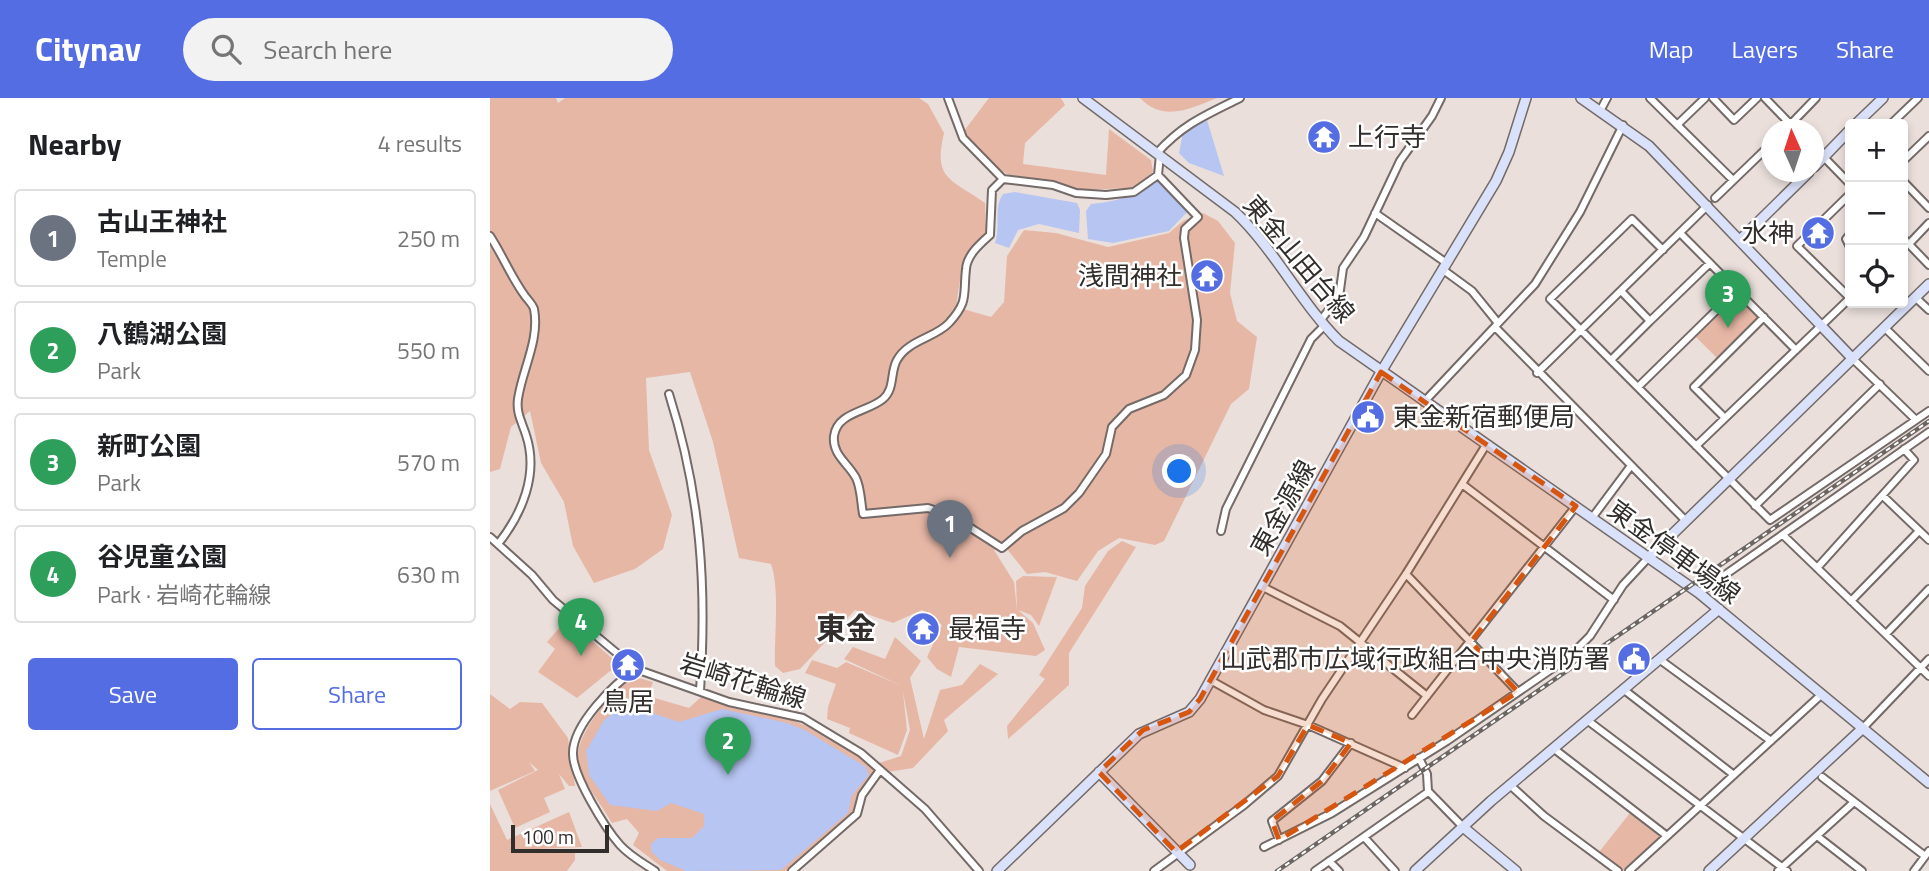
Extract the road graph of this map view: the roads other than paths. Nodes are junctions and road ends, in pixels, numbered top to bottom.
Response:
1 (948, 98) edge
2 (1083, 98) edge
3 (1240, 98) edge
4 (1441, 98) edge
5 (1525, 98) edge
6 (1581, 98) edge
7 (1607, 98) edge
8 (1650, 98) edge
9 (1705, 98) edge
10 (1713, 98) edge
11 (1757, 98) edge
12 (1765, 98) edge
13 (1816, 98) edge
14 (1883, 98) edge
15 (1918, 98) edge
16 (1600, 111) junction
17 (1785, 119) edge
18 (1795, 119) edge
19 (1861, 119) edge
20 (1896, 119) edge
21 (1623, 125) junction
22 (1678, 125) junction
23 (1845, 135) edge
24 (1929, 136) edge
25 (1761, 153) edge
26 (1159, 154) junction
27 (1908, 156) edge
28 (1824, 157) joint
29 (1157, 175) junction
30 (1003, 179) junction
31 (1733, 180) junction
32 (1799, 182) edge
33 (1848, 182) edge
34 (1904, 182) edge
35 (1845, 199) edge
36 (1712, 202) junction
37 (1929, 208) edge
38 (1375, 213) junction
39 (1929, 223) edge
40 (1680, 233) junction
41 (490, 236) edge
42 (1741, 239) junction
43 (1909, 244) joint
44 (1663, 250) junction
45 (1710, 263) junction
46 (1443, 265) junction
47 (1929, 265) edge
48 (1929, 284) edge
49 (1737, 290) junction
50 (1621, 291) junction
51 (1845, 293) edge
52 (1916, 298) junction
53 (1845, 303) edge
54 (1929, 310) edge
55 (1764, 317) junction
56 (1650, 321) junction
57 (1322, 323) junction
58 (1496, 325) junction
59 (1821, 327) junction
60 (1885, 328) junction
61 (1581, 330) junction
62 (1796, 350) junction
63 (1853, 359) junction
64 (1611, 360) junction
65 (1929, 371) edge
66 (1381, 372) junction
67 (1537, 373) junction
68 (1880, 384) junction
69 (1638, 387) junction
70 (669, 394) dead end
71 (1424, 402) junction
72 (1929, 411) edge
73 (1725, 418) junction
74 (1916, 420) junction
75 (1929, 432) edge
76 (1486, 444) junction
77 (1696, 446) junction
78 (1904, 449) junction
79 (1630, 467) junction
80 (1727, 477) junction
81 (1462, 484) junction
82 (1883, 496) junction
83 (1576, 506) junction
84 (1755, 506) junction
85 (1592, 518) junction
86 (1685, 520) junction
87 (1221, 530) dead end
88 (1919, 531) junction
89 (1783, 535) junction
90 (490, 537) edge
91 (1929, 540) edge
92 (498, 544) junction
93 (1543, 547) junction
94 (1648, 558) junction
95 (1817, 568) junction
96 (1406, 574) junction
97 (1263, 587) junction
98 (1929, 589) edge
99 (1699, 593) junction
100 (1614, 600) junction
101 (1851, 601) junction
102 (1718, 609) junction
103 (1886, 634) junction
104 (1361, 642) junction
105 (1471, 642) junction
106 (1659, 659) junction
107 (1929, 659) edge
108 (1920, 668) junction
109 (636, 669) junction
110 (1929, 676) edge
111 (1212, 681) junction
112 (1623, 690) junction
113 (700, 691) junction
114 (1518, 692) junction
115 (1822, 694) junction
116 (1427, 696) junction
117 (1412, 715) dead end
118 (1587, 720) junction
119 (1308, 726) junction
120 (1863, 729) junction
121 (1771, 741) junction
122 (1351, 743) junction
123 (1553, 748) junction
124 (1419, 758) junction
125 (1405, 768) junction
126 (880, 770) junction
127 (1099, 772) junction
128 (1734, 775) junction
129 (1822, 777) dead end
130 (1929, 783) edge
131 (1510, 785) junction
132 (1428, 792) junction
133 (1854, 802) junction
134 (1701, 805) junction
135 (1463, 827) junction
136 (1667, 836) junction
137 (1816, 836) junction
138 (1364, 837) junction
139 (1744, 839) junction
140 (1279, 840) junction
141 (1264, 848) dead end
142 (1176, 852) junction
143 (1927, 853) edge
144 (1329, 861) junction
145 (1190, 865) dead end
146 (1782, 870) edge
147 (655, 871) edge
148 (792, 871) edge
149 (979, 871) edge
150 (997, 871) edge
151 (1154, 871) edge
152 (1315, 871) edge
153 (1339, 871) edge
154 (1395, 871) edge
155 (1415, 871) edge
156 (1516, 871) edge
157 (1618, 871) edge
158 (1629, 871) edge
159 (1709, 871) edge
160 (1862, 871) edge
161 (1914, 871) edge

1 - 30 street
2 - 26 main road, 東金山田台線
3 - 26 street
4 - 38 street
5 - 46 main road, 東金源線
6 - 16 main road
7 - 16 street
8 - 22 street
9 - 22 street
10 - 11 street
12 - 17 street
13 - 18 street
14 - 19 main road
15 - 20 street
16 - 21 main road
21 - 36 main road
21 - 58 street
22 - 31 street
23 - 28 main road
24 - 27 street
25 - 31 street
26 - 29 street
26 - 57 main road, 東金山田台線
28 - 33 street
29 - 30 street
29 - 30 street
31 - 36 street
32 - 42 main road
34 - 37 street
35 - 51 street
36 - 40 street
36 - 42 main road
38 - 46 street
38 - 57 street
39 - 43 street
40 - 44 street
40 - 45 street
41 - 92 street
42 - 59 main road
43 - 47 street
44 - 50 street
44 - 61 street
45 - 49 street
45 - 56 street
46 - 58 street
46 - 66 main road, 東金源線
48 - 52 main road
49 - 55 street
49 - 69 street
50 - 56 street
50 - 61 street
52 - 54 street
52 - 60 main road
53 - 59 street
55 - 62 street
55 - 73 street
56 - 64 street
57 - 66 main road, 東金山田台線
57 - 87 street
58 - 67 street
58 - 71 street
59 - 62 street
59 - 63 main road
60 - 63 main road
60 - 65 street
61 - 64 street
61 - 67 street
62 - 73 street
63 - 68 street
63 - 80 main road
64 - 69 street
66 - 71 main road, 東金停車場線
66 - 97 main road, 東金源線
67 - 79 street
68 - 74 street
68 - 84 street
69 - 77 street
70 - 113 street
71 - 76 main road, 東金停車場線
72 - 74 street
73 - 77 street
74 - 84 street
75 - 78 street
76 - 81 street
76 - 83 main road, 東金停車場線
77 - 80 street
78 - 82 street
78 - 89 street
79 - 85 street
79 - 86 street
80 - 84 street
80 - 86 main road
81 - 93 street
81 - 96 street
82 - 88 street
82 - 95 street
83 - 85 main road, 東金停車場線
83 - 93 street
85 - 94 main road, 東金停車場線
86 - 94 main road
88 - 91 street
88 - 101 street
89 - 95 street
89 - 99 street
90 - 92 street, 岩崎花輪線
92 - 109 street, 岩崎花輪線
93 - 100 street
93 - 105 street
94 - 99 main road, 東金停車場線
94 - 100 street
95 - 101 street
96 - 104 street
96 - 105 street
97 - 104 street
97 - 111 main road, 東金源線
98 - 103 street
99 - 102 main road, 東金停車場線
100 - 114 street
101 - 103 street
102 - 106 main road
102 - 115 main road, 東金停車場線
103 - 108 street
104 - 116 street
104 - 119 street
105 - 114 street
105 - 116 street
106 - 112 main road
106 - 121 street
107 - 108 street
108 - 110 street
108 - 120 street
109 - 113 street, 岩崎花輪線
109 - 147 street
111 - 119 street
111 - 127 main road, 東金源線
112 - 118 main road
112 - 128 street
113 - 126 street, 岩崎花輪線
114 - 124 street
115 - 120 main road, 東金停車場線
115 - 121 street
116 - 117 street
118 - 123 main road
118 - 134 street
119 - 122 street
119 - 142 street
120 - 130 main road, 東金停車場線
120 - 139 main road
121 - 128 street
122 - 125 street
122 - 140 street
123 - 131 main road
123 - 136 street
124 - 125 street
124 - 132 street
125 - 140 street
126 - 148 street
126 - 149 street, 岩崎花輪線
127 - 142 main road
127 - 150 main road, 東金源線
128 - 134 street
129 - 133 street
131 - 135 main road
131 - 157 street
132 - 135 street
132 - 138 street
133 - 137 street
133 - 143 street
134 - 136 street
134 - 139 street
135 - 155 main road
135 - 156 main road
136 - 158 street
137 - 146 street
137 - 160 street
138 - 144 street
138 - 154 street
139 - 146 street
139 - 159 main road
140 - 141 street
142 - 145 main road
142 - 151 street
143 - 161 street
144 - 152 street
144 - 153 street

